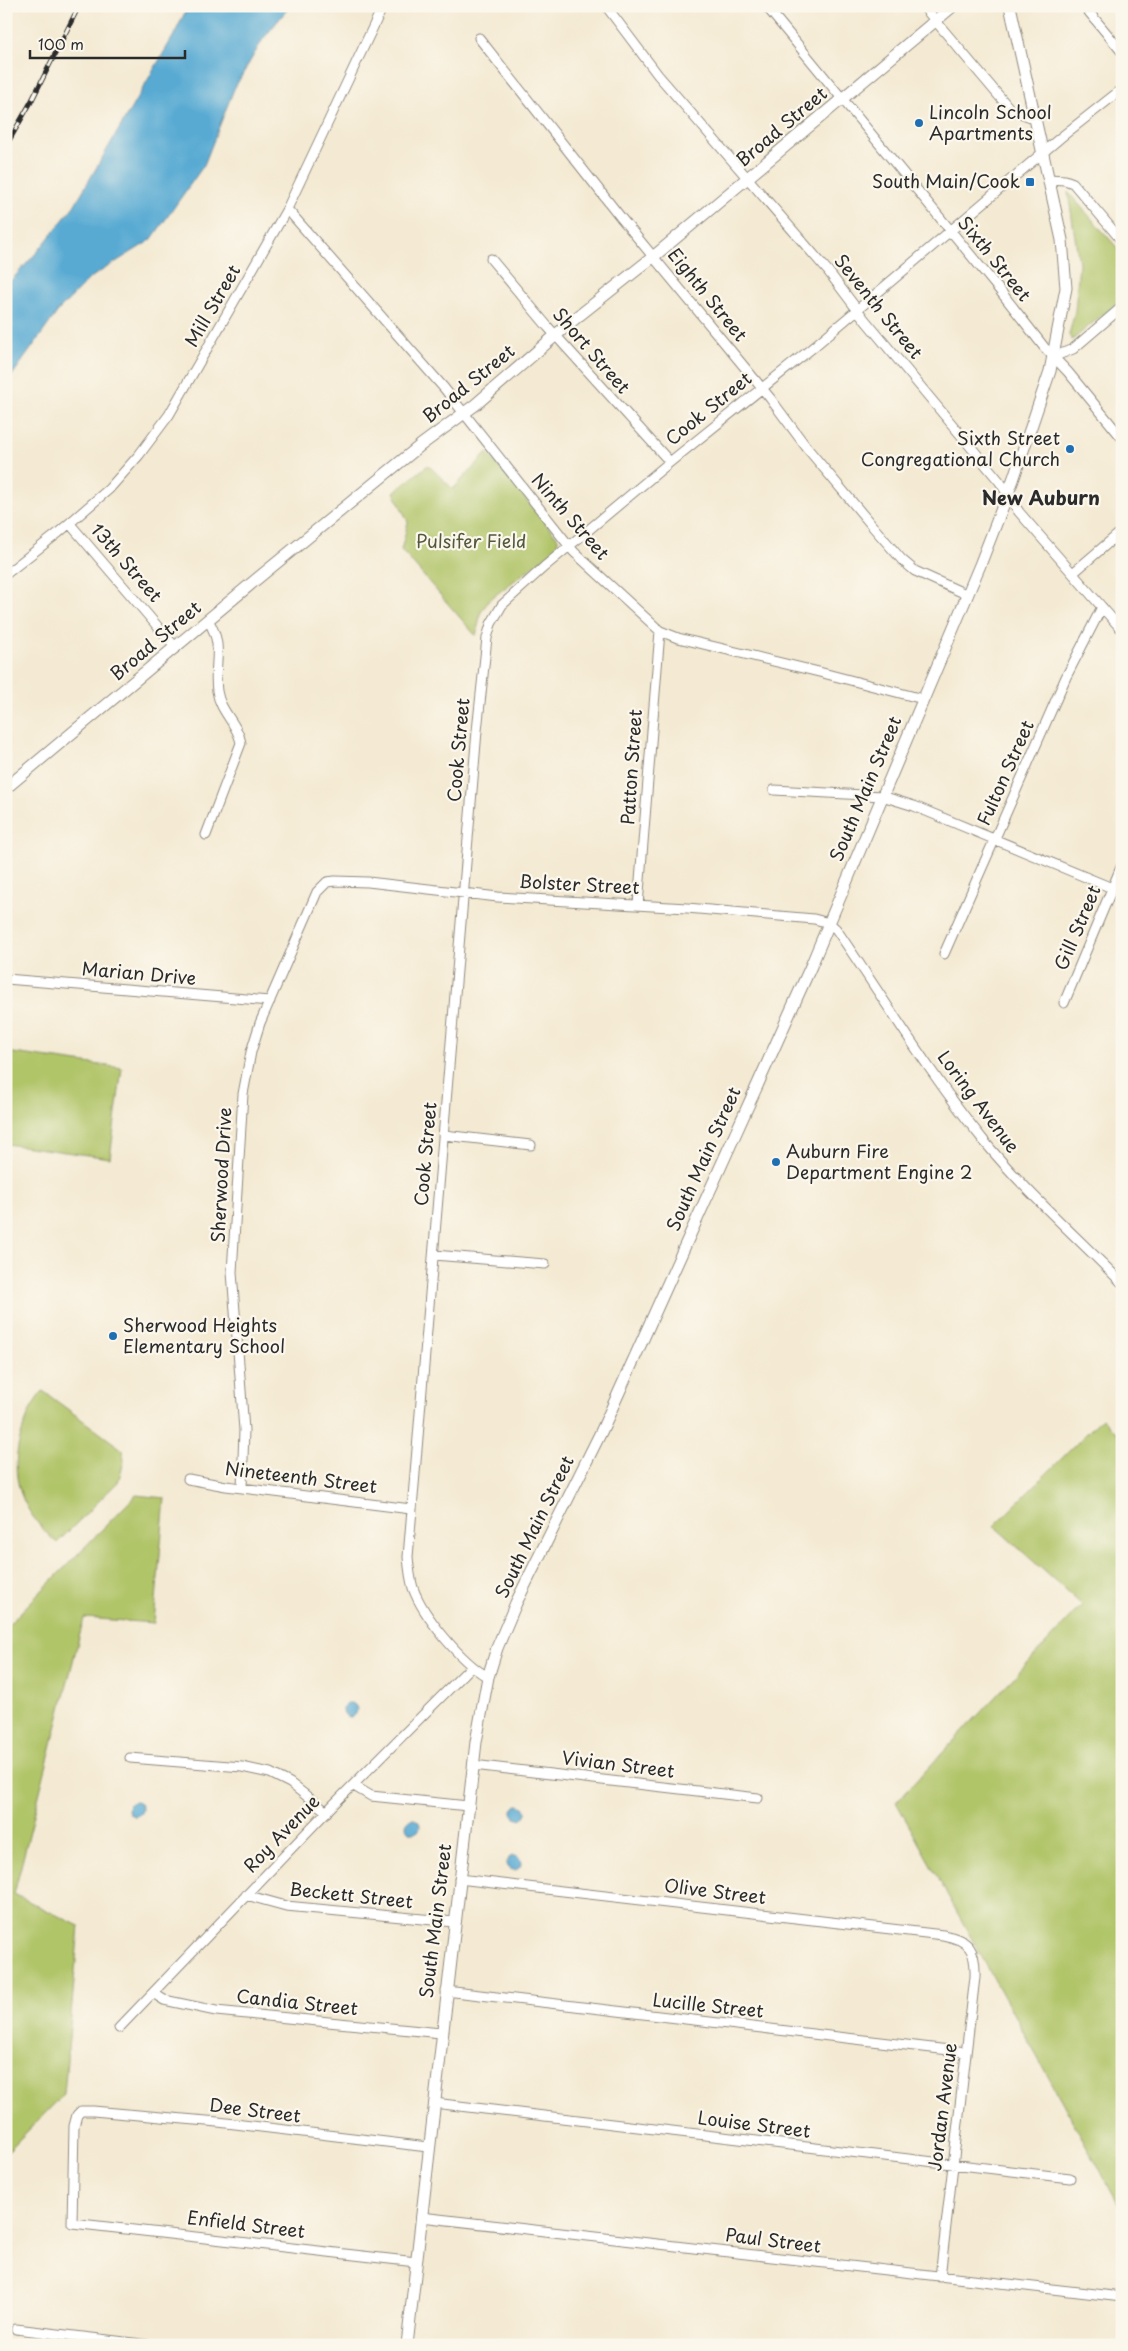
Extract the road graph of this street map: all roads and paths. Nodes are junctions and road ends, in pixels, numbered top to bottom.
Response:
1 (383, 6) edge
2 (606, 6) edge
3 (766, 6) edge
4 (923, 6) edge
5 (953, 6) edge
6 (1010, 6) edge
7 (1084, 6) edge
8 (935, 21) junction
9 (479, 38) dead end
10 (1122, 52) edge
11 (1122, 89) edge
12 (842, 100) junction
13 (1033, 118) junction
14 (1042, 154) junction
15 (749, 177) junction
16 (1048, 179) junction
17 (287, 209) junction
18 (951, 231) junction
19 (1122, 241) edge
20 (654, 256) junction
21 (492, 259) dead end
22 (1122, 307) edge
23 (857, 309) junction
24 (556, 335) junction
25 (1054, 357) junction
26 (761, 388) junction
27 (465, 413) junction
28 (1122, 438) edge
29 (670, 462) junction
30 (1008, 494) junction
31 (70, 524) junction
32 (1122, 531) edge
33 (569, 546) junction
34 (1073, 573) junction
35 (6, 574) edge
36 (968, 595) junction
37 (1102, 607) junction
38 (208, 620) junction
39 (1122, 630) edge
40 (660, 631) junction
41 (176, 648) junction
42 (923, 700) junction
43 (6, 788) edge
44 (774, 790) dead end
45 (882, 796) junction
46 (206, 835) dead end
47 (994, 840) junction
48 (1122, 865) edge
49 (327, 882) joint
50 (1112, 888) junction
51 (464, 893) junction
52 (638, 905) junction
53 (829, 924) junction
54 (944, 954) dead end
55 (6, 979) edge
56 (270, 1001) junction
57 (1064, 1003) dead end
58 (444, 1135) junction
59 (531, 1145) dead end
60 (434, 1255) junction
61 (545, 1264) dead end
62 (1122, 1283) edge
63 (188, 1478) dead end
64 (242, 1488) junction
65 (411, 1509) junction
66 (471, 1666) junction
67 (488, 1677) junction
68 (130, 1758) dead end
69 (473, 1765) junction
70 (354, 1786) junction
71 (758, 1798) dead end
72 (468, 1806) junction
73 (326, 1812) junction
74 (459, 1879) junction
75 (246, 1895) junction
76 (454, 1922) junction
77 (966, 1943) joint
78 (446, 1991) junction
79 (153, 1993) junction
80 (119, 2028) dead end
81 (441, 2033) junction
82 (966, 2052) junction
83 (434, 2103) junction
84 (428, 2147) junction
85 (952, 2164) junction
86 (1070, 2178) dead end
87 (421, 2216) junction
88 (72, 2223) joint
89 (416, 2262) junction
90 (940, 2277) junction
91 (1122, 2297) edge
92 (16, 2329) dead end
93 (150, 2345) edge
94 (407, 2345) edge

1 - 17 street, Mill Street
2 - 15 street, Seventh Street
3 - 12 street, Sixth Street
4 - 8 street
5 - 8 street, Broad Street
6 - 13 street, South Main Street
7 - 10 street
8 - 12 street, Broad Street
8 - 13 street
9 - 20 street, Eighth Street
11 - 14 street, Cook Street
12 - 15 street, Broad Street
12 - 18 street, Sixth Street
13 - 14 street, South Main Street
14 - 16 street, South Main Street
14 - 18 street, Cook Street
15 - 20 street, Broad Street
15 - 23 street, Seventh Street
16 - 19 street
16 - 25 street, South Main Street
17 - 27 street, Ninth Street
17 - 31 street, Mill Street
18 - 23 street, Cook Street
18 - 25 street, Sixth Street
20 - 24 street, Broad Street
20 - 26 street, Eighth Street
21 - 24 street, Short Street
22 - 25 street
23 - 26 street, Cook Street
23 - 30 street, Seventh Street
24 - 27 street, Broad Street
24 - 29 street, Short Street
25 - 28 street, Sixth Street
25 - 30 street, South Main Street
26 - 29 street, Cook Street
26 - 36 street, Eighth Street
27 - 33 street, Ninth Street
27 - 38 street, Broad Street
29 - 33 street, Cook Street
30 - 34 street, Seventh Street
30 - 36 street, South Main Street
31 - 35 street, Mill Street
31 - 41 street, 13th Street
32 - 34 street
33 - 40 street, Ninth Street
33 - 51 street, Cook Street
34 - 37 street, Seventh Street
36 - 42 street, South Main Street
37 - 39 street, Seventh Street
37 - 47 street, Fulton Street
38 - 41 street, Broad Street
38 - 46 street
40 - 42 street, Ninth Street
40 - 52 street, Patton Street
41 - 43 street, Broad Street
42 - 45 street, South Main Street
44 - 45 street
45 - 47 street
45 - 53 street, South Main Street
47 - 50 street
47 - 54 street, Fulton Street
48 - 50 street, Gill Street
49 - 51 street, Bolster Street
49 - 56 street, Sherwood Drive
50 - 57 street, Gill Street
51 - 52 street, Bolster Street
51 - 58 street, Cook Street
52 - 53 street, Bolster Street
53 - 62 street, Loring Avenue
53 - 67 street, South Main Street
55 - 56 street, Marian Drive
56 - 64 street, Sherwood Drive
58 - 59 street
58 - 60 street, Cook Street
60 - 61 street
60 - 65 street, Cook Street
63 - 64 street, Nineteenth Street
64 - 65 street, Nineteenth Street
65 - 66 street, Cook Street
66 - 67 street, Cook Street
66 - 70 street, Roy Avenue
67 - 69 street, South Main Street
68 - 73 street
69 - 71 street, Vivian Street
69 - 72 street, South Main Street
70 - 72 street
70 - 73 street, Roy Avenue
72 - 74 street, South Main Street
73 - 75 street, Roy Avenue
74 - 76 street, South Main Street
74 - 77 street, Olive Street
75 - 76 street, Beckett Street
75 - 79 street, Roy Avenue
76 - 78 street, South Main Street
77 - 82 street, Jordan Avenue
78 - 81 street, South Main Street
78 - 82 street, Lucille Street
79 - 80 street, Roy Avenue
79 - 81 street, Candia Street
81 - 83 street, South Main Street
82 - 85 street, Jordan Avenue
83 - 84 street, South Main Street
83 - 85 street, Louise Street
84 - 87 street, South Main Street
84 - 88 street, Dee Street
85 - 86 street, Louise Street
85 - 90 street, Jordan Avenue
87 - 89 street, South Main Street
87 - 90 street, Paul Street
88 - 89 street, Enfield Street
89 - 94 street, South Main Street
90 - 91 street, Paul Street
92 - 93 street

